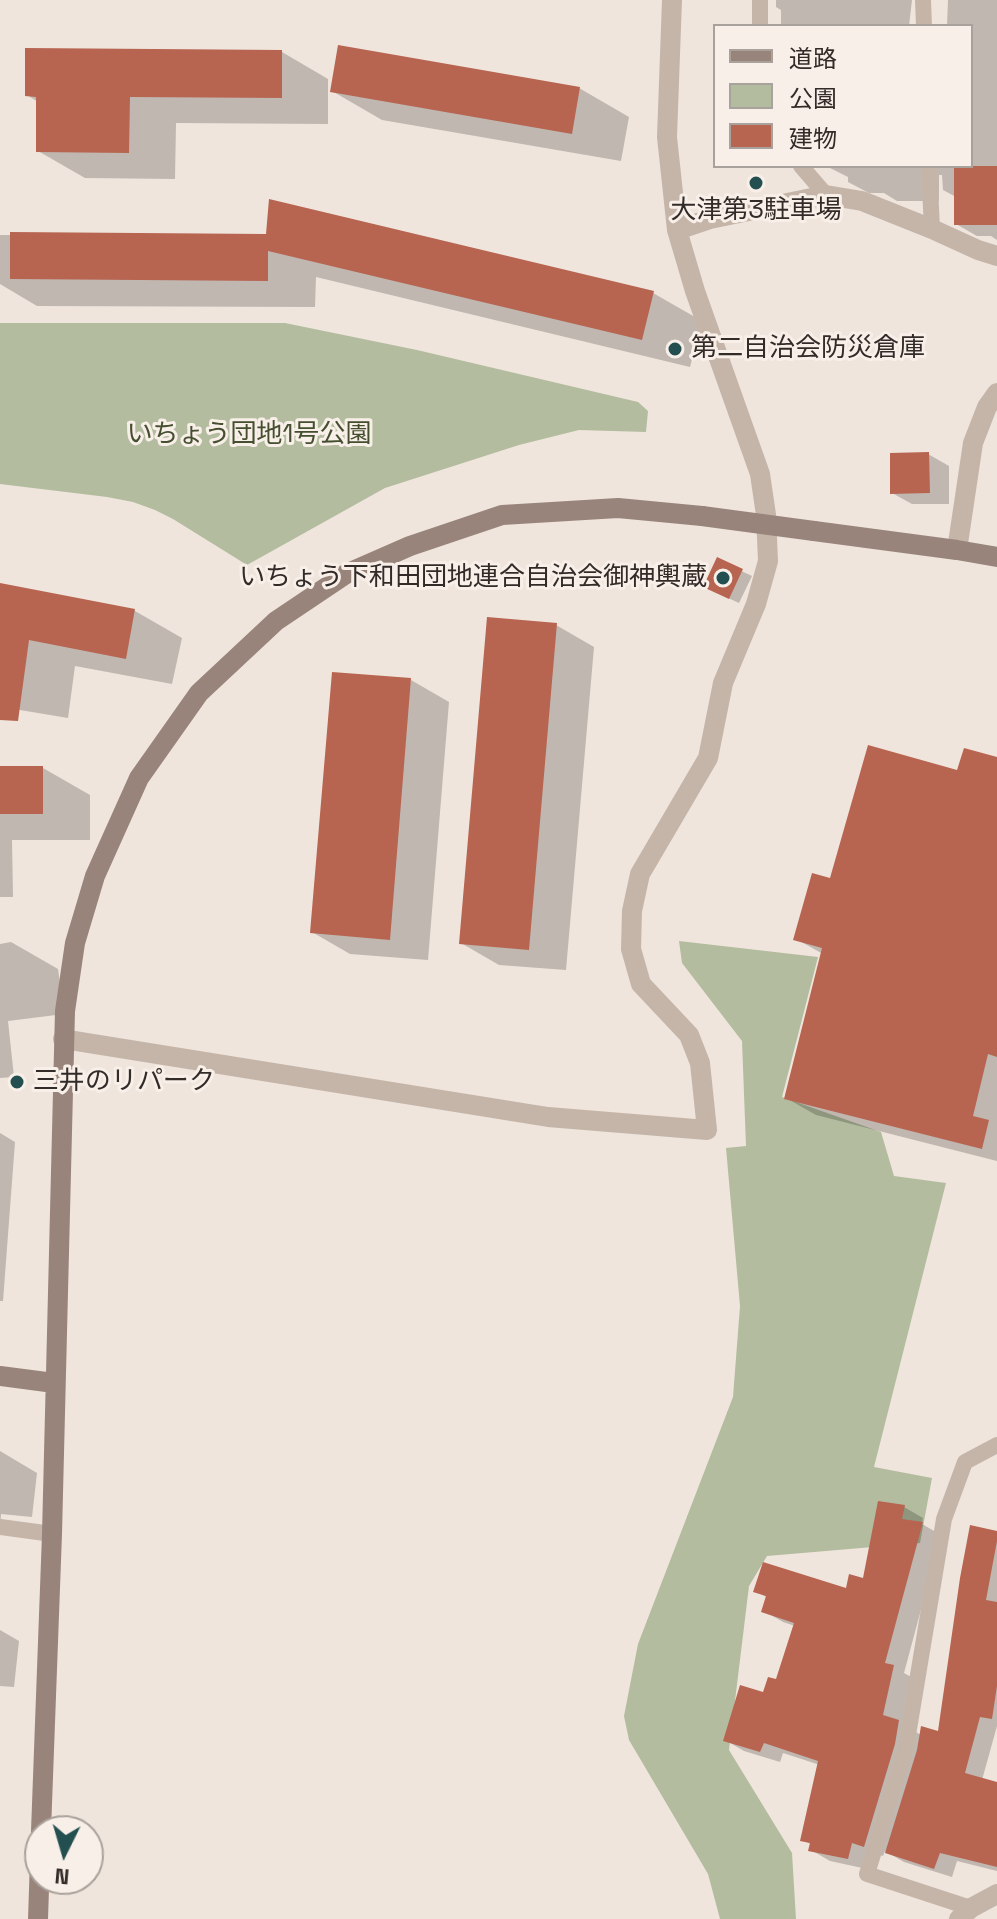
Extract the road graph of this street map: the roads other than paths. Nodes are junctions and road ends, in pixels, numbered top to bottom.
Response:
1 (672, 0) edge
2 (760, 0) edge
3 (923, 0) edge
4 (760, 24) edge
5 (924, 24) edge
6 (803, 168) edge
7 (929, 168) edge
8 (826, 195) junction
9 (932, 229) junction
10 (677, 230) junction
11 (997, 256) edge
12 (997, 393) edge
13 (957, 550) junction
14 (997, 557) edge
15 (63, 1039) junction
16 (0, 1376) edge
17 (54, 1383) junction
18 (997, 1445) edge
19 (0, 1527) edge
20 (52, 1534) junction
21 (42, 1815) edge
22 (997, 1894) edge
23 (39, 1895) edge
24 (965, 1913) edge
25 (38, 1919) edge

1 - 10 street
2 - 4 lane
3 - 5 lane
6 - 8 lane
7 - 9 lane
8 - 9 street
8 - 10 street
9 - 11 street
10 - 15 street
12 - 13 street
13 - 14 street
13 - 15 street, bridge
15 - 17 street
16 - 17 street
17 - 20 street
18 - 24 lane
19 - 20 lane
20 - 21 street
22 - 24 street
23 - 25 street

